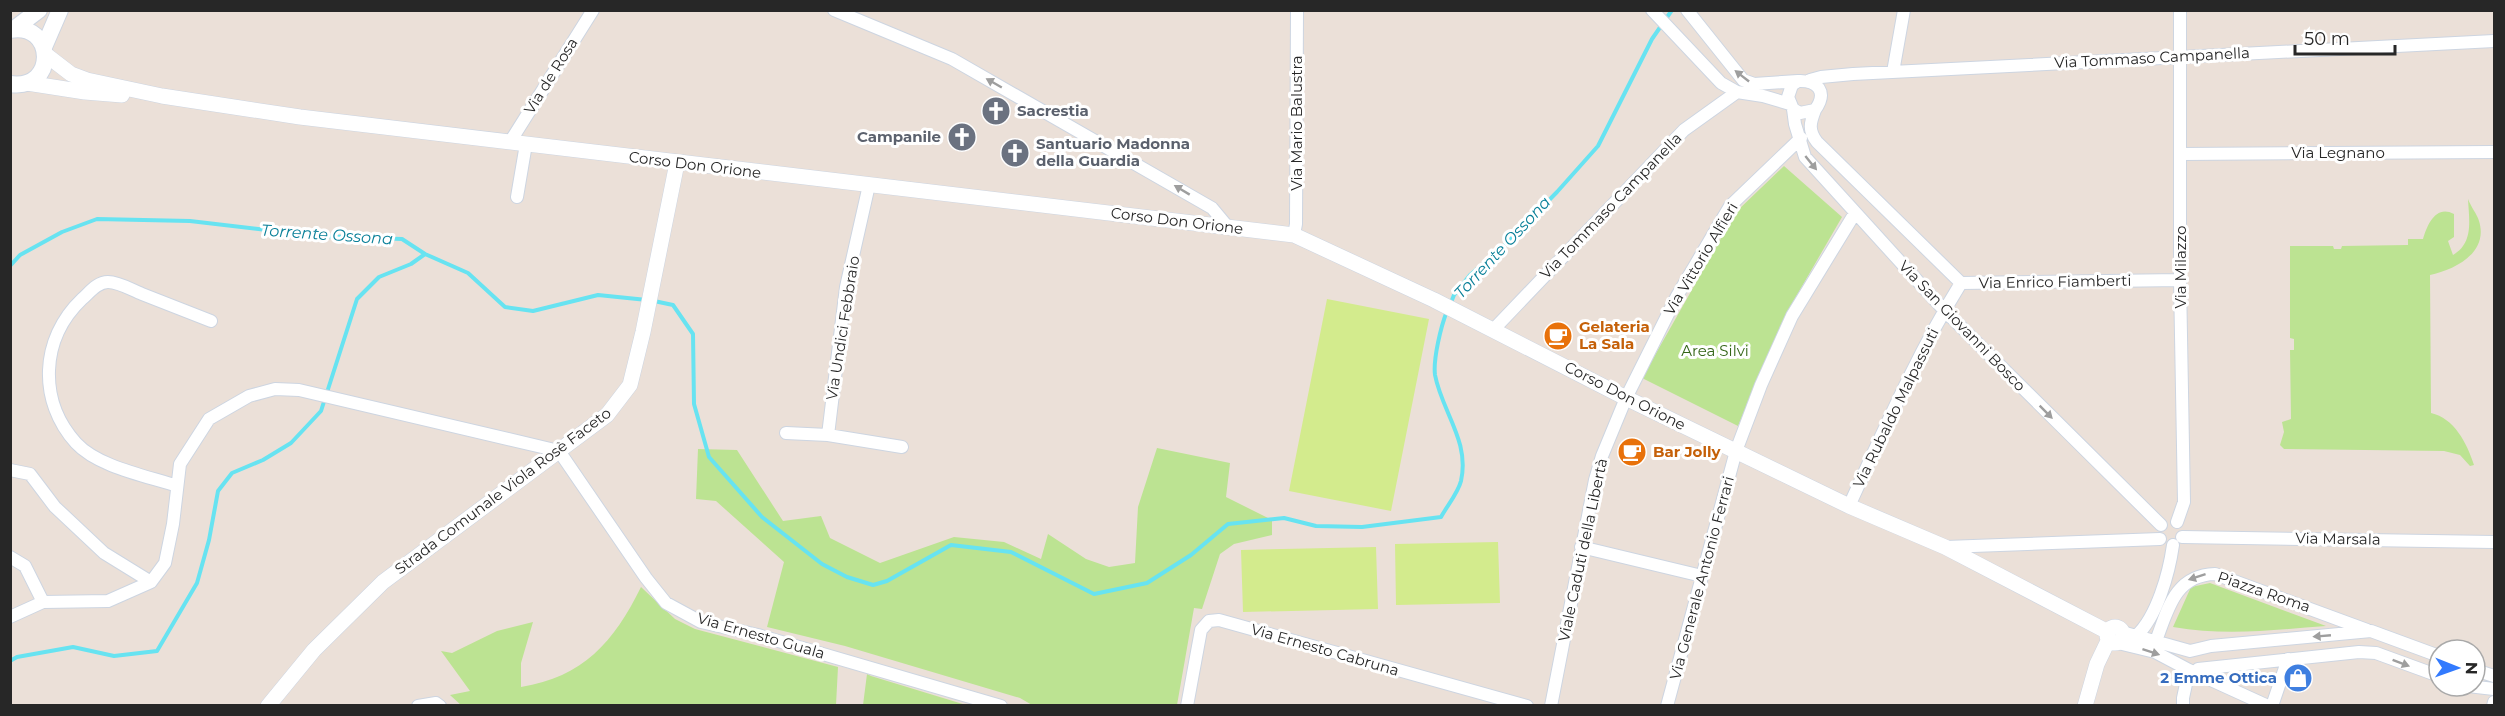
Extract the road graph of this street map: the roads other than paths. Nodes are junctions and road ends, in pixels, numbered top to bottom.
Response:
1 (39, 10) edge
2 (60, 10) edge
3 (592, 10) edge
4 (834, 10) edge
5 (1297, 10) edge
6 (1652, 10) edge
7 (1904, 10) edge
8 (2180, 10) edge
9 (1689, 12) edge
10 (12, 29) edge
11 (2494, 41) edge
12 (44, 50) junction
13 (2180, 57) junction
14 (1893, 72) junction
15 (1804, 81) junction
16 (19, 84) edge
17 (1737, 92) junction
18 (162, 96) junction
19 (1792, 106) junction
20 (1815, 110) junction
21 (1801, 138) junction
22 (510, 142) junction
23 (526, 144) junction
24 (2494, 152) edge
25 (2181, 154) junction
26 (677, 163) junction
27 (869, 185) junction
28 (517, 197) dead end
29 (1855, 213) junction
30 (1227, 226) junction
31 (1294, 235) junction
32 (2180, 280) junction
33 (1961, 283) junction
34 (1944, 310) junction
35 (211, 321) dead end
36 (1494, 329) junction
37 (1626, 398) junction
38 (786, 433) dead end
39 (828, 435) junction
40 (902, 447) dead end
41 (559, 451) junction
42 (1736, 451) junction
43 (10, 470) edge
44 (177, 486) junction
45 (1849, 506) junction
46 (2177, 522) junction
47 (2161, 525) junction
48 (2160, 539) junction
49 (2178, 541) junction
50 (2494, 542) edge
51 (1581, 547) junction
52 (1945, 547) junction
53 (10, 557) edge
54 (1702, 576) junction
55 (151, 582) junction
56 (43, 602) junction
57 (10, 617) edge
58 (2371, 631) junction
59 (2119, 636) junction
60 (2156, 641) junction
61 (2192, 651) junction
62 (2427, 652) edge
63 (2288, 659) junction
64 (2191, 669) junction
65 (2427, 672) edge
66 (268, 705) edge
67 (418, 705) edge
68 (440, 705) edge
69 (1001, 705) edge
70 (1187, 705) edge
71 (1527, 705) edge
72 (1551, 705) edge
73 (1667, 705) edge
74 (2085, 705) edge
75 (2183, 705) edge
76 (2270, 705) edge

1 - 10 main road
2 - 12 main road
3 - 22 street, Via de Rosa
30 -> 4 street
5 - 31 street, Via Mario Balustra
6 - 17 street
7 - 14 street
8 - 13 street, Via Milazzo
15 -> 9 street, Via Tommaso Campanella
10 - 12 main road
11 - 13 street, Via Tommaso Campanella
12 - 16 main road
12 - 18 street, Corso Don Orione
13 - 14 street, Via Tommaso Campanella
13 - 25 street, Via Milazzo
14 - 15 street, Via Tommaso Campanella
15 - 19 street
15 - 20 street
16 - 18 street, Corso Don Orione
17 - 19 street
17 - 36 street, Via Tommaso Campanella
18 - 22 street, Corso Don Orione
19 - 20 street
19 - 21 street, Via San Giovanni Bosco
20 - 33 street, Via San Giovanni Bosco
21 -> 29 street, Via San Giovanni Bosco
21 - 37 street, Via Vittorio Alfieri
22 - 23 street, Corso Don Orione
23 - 26 street, Corso Don Orione
23 - 28 street
24 - 25 street, Via Legnano
25 - 32 street, Via Milazzo
26 - 27 street, Corso Don Orione
26 - 41 street, Strada Comunale Viola Rosè Faceto
27 - 30 street, Corso Don Orione
27 - 39 street, Via Undici Febbraio
29 - 34 street, Via San Giovanni Bosco
29 - 42 street, Via Generale Antonio Ferrari
30 - 31 street, Corso Don Orione
31 - 36 street, Corso Don Orione
32 - 33 street, Via Enrico Fiamberti
32 - 46 street, Via Milazzo
33 - 34 street, Via Enrico Fiamberti
34 - 45 street, Via Rubaldo Malpassuti
34 -> 47 street, Via San Giovanni Bosco
35 - 44 street
36 - 37 street, Corso Don Orione
37 - 42 street, Corso Don Orione
37 - 51 street, Viale Caduti della Libertà
38 - 39 street
39 - 40 street
41 - 44 street
41 - 66 street, Strada Comunale Viola Rosè Faceto
41 - 69 street, Via Ernesto Guala
42 - 45 street, Corso Don Orione
42 - 54 street, Via Generale Antonio Ferrari
43 - 55 street
44 - 55 street
45 - 52 street, Corso Don Orione
46 - 47 street
46 - 49 street
47 - 48 street
48 - 49 street
48 - 52 street
49 - 50 street, Via Marsala
49 - 59 street
51 - 54 street
51 - 72 street, Viale Caduti della Libertà
52 - 59 street, Corso Don Orione
53 - 56 street
54 - 73 street, Via Generale Antonio Ferrari
55 - 56 street
56 - 57 street
58 -> 60 street, Piazza Roma
58 -> 61 street, Piazza Roma
58 - 62 street, Piazza Roma
59 - 60 street, Piazza Roma
59 -> 64 street
59 - 74 street
60 - 61 street, Piazza Roma
61 - 64 street
61 - 64 street
63 - 64 street
63 -> 65 street
63 - 76 street
64 - 75 street
64 - 76 street
67 - 68 street
70 - 71 street, Via Ernesto Cabruna

